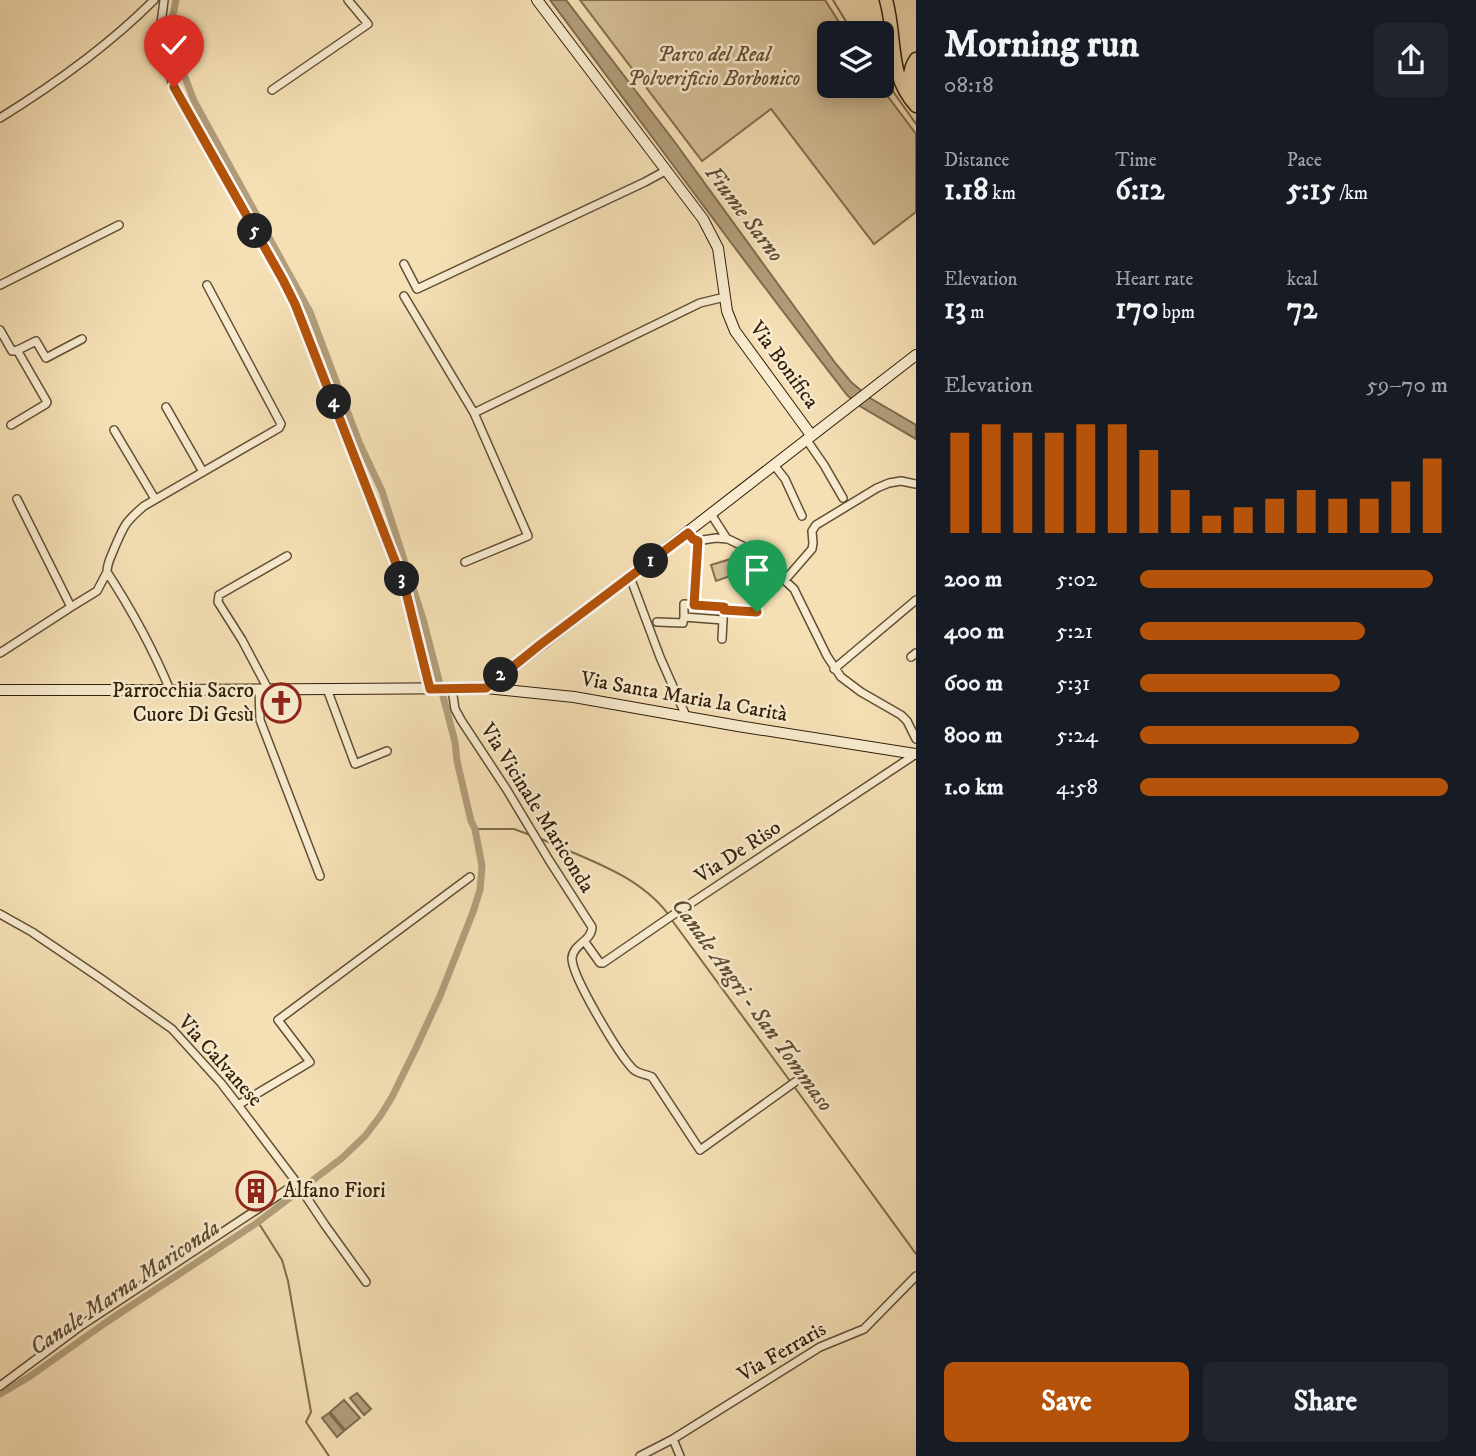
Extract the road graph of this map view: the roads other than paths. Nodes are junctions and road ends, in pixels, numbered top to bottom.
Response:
1 (154, 0) edge
2 (164, 0) edge
3 (348, 0) edge
4 (537, 0) edge
5 (886, 0) edge
6 (916, 59) edge
7 (272, 90) dead end
8 (916, 99) edge
9 (916, 106) edge
10 (0, 118) edge
11 (667, 170) junction
12 (119, 225) dead end
13 (404, 264) dead end
14 (0, 285) edge
15 (207, 285) dead end
16 (404, 296) dead end
17 (725, 297) junction
18 (0, 330) edge
19 (82, 339) dead end
20 (17, 350) junction
21 (916, 355) edge
22 (166, 407) dead end
23 (474, 413) junction
24 (11, 425) dead end
25 (114, 429) dead end
26 (809, 437) junction
27 (774, 465) junction
28 (203, 472) junction
29 (916, 484) edge
30 (843, 498) dead end
31 (17, 499) dead end
32 (155, 499) junction
33 (802, 516) dead end
34 (714, 519) junction
35 (688, 533) junction
36 (711, 539) junction
37 (728, 539) junction
38 (698, 541) junction
39 (287, 556) dead end
40 (465, 562) dead end
41 (107, 572) junction
42 (630, 577) junction
43 (785, 580) junction
44 (915, 602) edge
45 (694, 605) junction
46 (71, 607) junction
47 (724, 610) junction
48 (757, 612) dead end
49 (684, 617) junction
50 (723, 620) junction
51 (657, 622) dead end
52 (722, 639) dead end
53 (0, 653) edge
54 (834, 669) junction
55 (486, 688) junction
56 (263, 689) junction
57 (327, 689) junction
58 (441, 689) junction
59 (0, 690) edge
60 (170, 690) junction
61 (686, 716) junction
62 (916, 739) edge
63 (387, 751) dead end
64 (916, 754) edge
65 (320, 876) dead end
66 (470, 877) dead end
67 (0, 914) edge
68 (585, 942) junction
69 (792, 1084) dead end
70 (238, 1105) junction
71 (298, 1184) junction
72 (916, 1276) edge
73 (366, 1282) dead end
74 (0, 1386) edge
75 (673, 1439) junction
76 (640, 1456) edge
77 (680, 1456) edge

1 - 10 street
2 - 58 street, Via Vicinale Mariconda
3 - 7 street
4 - 11 street, Via Bonifica
5 - 9 highway
6 - 8 highway
11 - 13 street
11 - 17 street, Via Bonifica
12 - 14 street
15 - 28 street
16 - 23 street
17 - 23 street
17 - 26 street, Via Bonifica
18 - 20 street
19 - 20 street
20 - 24 street
21 - 26 street
22 - 28 street
23 - 40 street
25 - 32 street
26 - 27 street
26 - 30 street
27 - 33 street
27 - 34 street
28 - 32 street
29 - 43 street
31 - 46 street
32 - 41 street
34 - 35 street
34 - 36 street
34 - 37 street
35 - 38 street
35 - 42 street
36 - 37 street
36 - 38 street
37 - 43 street
38 - 45 street
39 - 56 street
41 - 46 street
41 - 60 street
42 - 55 street
42 - 61 street
43 - 54 street
44 - 54 street
45 - 47 street
45 - 49 street
46 - 53 street
47 - 48 street
47 - 50 street
49 - 50 street
49 - 51 street
50 - 52 street
54 - 62 street
55 - 58 street, Via Santa Maria la Carità
55 - 61 street, Via Santa Maria la Carità
56 - 57 street, Via Santa Maria la Carità
56 - 60 street, Via Santa Maria la Carità
56 - 65 street
57 - 58 street, Via Santa Maria la Carità
57 - 63 street
58 - 68 street, Via Vicinale Mariconda
59 - 60 street, Via Santa Maria la Carità
61 - 64 street, Via Santa Maria la Carità
64 - 68 street, Via De Riso
66 - 70 street
67 - 70 street, Via Calvanese
68 - 69 street
70 - 71 street, Via Calvanese
71 - 73 street, Via Calvanese
71 - 74 street
72 - 75 street, Via Ferraris
75 - 76 street, Via Ferraris
75 - 77 street

